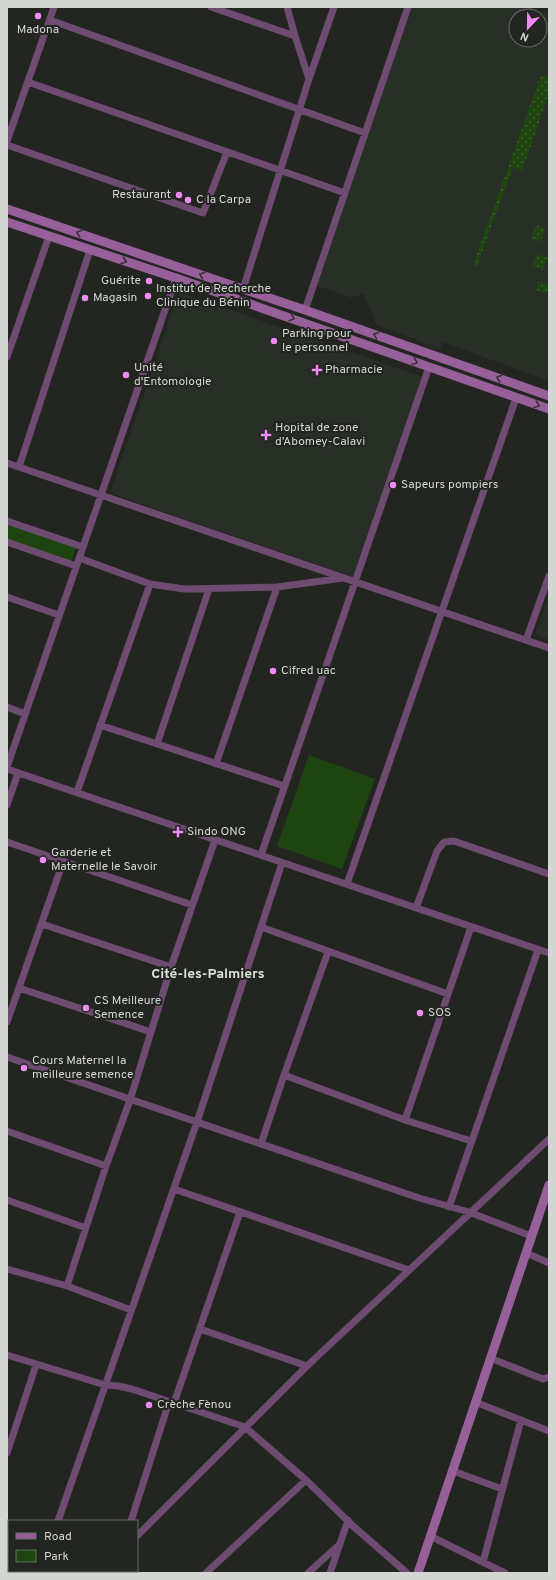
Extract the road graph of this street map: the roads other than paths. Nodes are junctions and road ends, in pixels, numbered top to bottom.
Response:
1 (54, 7) edge
2 (211, 7) edge
3 (287, 7) edge
4 (334, 7) edge
5 (408, 7) edge
6 (50, 20) junction
7 (294, 36) junction
8 (309, 79) junction
9 (28, 82) junction
10 (300, 110) junction
11 (365, 133) junction
12 (7, 141) edge
13 (7, 145) edge
14 (227, 152) junction
15 (281, 171) junction
16 (345, 193) junction
17 (9, 209) edge
18 (7, 221) edge
19 (49, 236) junction
20 (90, 250) junction
21 (176, 278) junction
22 (243, 289) junction
23 (305, 310) junction
24 (7, 358) edge
25 (429, 367) junction
26 (549, 396) edge
27 (516, 398) junction
28 (549, 409) edge
29 (7, 463) edge
30 (19, 467) junction
31 (101, 494) junction
32 (7, 521) edge
33 (7, 542) edge
34 (83, 547) junction
35 (79, 558) junction
36 (76, 566) junction
37 (549, 576) edge
38 (346, 578) junction
39 (355, 581) junction
40 (150, 584) junction
41 (277, 587) junction
42 (209, 589) junction
43 (7, 598) edge
44 (442, 610) junction
45 (60, 615) junction
46 (526, 640) junction
47 (549, 648) edge
48 (7, 707) edge
49 (25, 714) junction
50 (100, 725) junction
51 (157, 744) junction
52 (216, 764) junction
53 (7, 768) edge
54 (18, 773) junction
55 (284, 786) junction
56 (77, 792) junction
57 (7, 805) edge
58 (215, 840) junction
59 (7, 842) edge
60 (261, 855) junction
61 (63, 862) junction
62 (282, 862) junction
63 (549, 874) edge
64 (347, 884) junction
65 (192, 905) junction
66 (416, 908) junction
67 (42, 924) junction
68 (261, 927) junction
69 (471, 927) junction
70 (538, 950) junction
71 (328, 952) junction
72 (549, 953) edge
73 (171, 967) junction
74 (19, 988) junction
75 (448, 994) junction
76 (7, 1022) edge
77 (151, 1032) junction
78 (7, 1057) edge
79 (284, 1075) junction
80 (130, 1100) junction
81 (405, 1120) junction
82 (197, 1122) junction
83 (7, 1131) edge
84 (549, 1139) edge
85 (471, 1141) junction
86 (261, 1144) junction
87 (106, 1166) junction
88 (549, 1185) edge
89 (174, 1189) junction
90 (7, 1200) edge
91 (547, 1202) edge
92 (449, 1206) junction
93 (240, 1212) junction
94 (469, 1212) junction
95 (86, 1228) junction
96 (532, 1236) junction
97 (526, 1253) junction
98 (549, 1263) edge
99 (7, 1269) edge
100 (409, 1270) junction
101 (67, 1286) junction
102 (131, 1310) junction
103 (200, 1329) junction
104 (7, 1355) edge
105 (490, 1358) junction
106 (36, 1365) junction
107 (307, 1366) junction
108 (549, 1377) edge
109 (104, 1385) junction
110 (172, 1402) junction
111 (475, 1402) junction
112 (521, 1420) junction
113 (245, 1427) junction
114 (549, 1431) edge
115 (7, 1454) edge
116 (453, 1471) junction
117 (306, 1480) junction
118 (502, 1489) junction
119 (58, 1520) edge
120 (131, 1520) edge
121 (348, 1520) junction
122 (138, 1535) edge
123 (430, 1536) junction
124 (340, 1543) junction
125 (482, 1562) junction
126 (501, 1572) edge
127 (206, 1573) edge
128 (308, 1573) edge
129 (330, 1573) edge
130 (407, 1573) edge
131 (418, 1573) edge

1 - 6 street
2 - 7 street
3 - 7 street
4 - 8 street
5 - 11 street
6 - 9 street
6 - 10 street
7 - 8 street
8 - 10 street
9 - 12 street
9 - 14 street
10 - 11 street
10 - 15 street
11 - 16 street
13 - 14 street
14 - 15 street
15 - 16 street
15 - 22 street
16 - 23 street
17 - 18 street
22 -> 17 street
18 - 19 street
19 - 20 street
19 - 24 street
20 -> 21 street
20 - 30 street
21 -> 25 street
21 - 31 street
22 - 23 street
26 -> 23 street
25 - 27 street
25 - 39 street
27 -> 28 street
27 - 44 street
29 - 30 street
30 - 31 street
31 - 34 street
31 - 38 street
32 - 34 street
33 - 36 street
34 - 35 street
35 - 36 street
35 - 40 street
36 - 45 street
37 - 46 street
38 - 39 street
38 - 41 street
39 - 44 street
39 - 55 street
40 - 42 street
40 - 50 street
41 - 42 street
41 - 52 street
42 - 51 street
43 - 45 street
44 - 46 street
44 - 64 street
45 - 49 street
46 - 47 street
48 - 49 street
49 - 53 street
50 - 51 street
50 - 56 street
51 - 52 street
52 - 55 street
53 - 54 street
54 - 56 street
54 - 57 street
55 - 60 street
56 - 58 street
58 - 60 street
58 - 65 street
59 - 61 street
60 - 62 street
61 - 65 street
61 - 67 street
62 - 64 street
62 - 68 street
63 - 66 street
64 - 66 street
65 - 73 street
66 - 69 street
67 - 73 street
67 - 74 street
68 - 71 street
68 - 82 street
69 - 70 street
69 - 75 street
70 - 72 street
70 - 85 street
71 - 75 street
71 - 79 street
73 - 77 street
74 - 76 street
74 - 77 street
75 - 81 street
77 - 80 street
78 - 80 street
79 - 81 street
79 - 86 street
80 - 82 street
80 - 87 street
81 - 85 street
82 - 86 street
82 - 89 street
83 - 87 street
84 - 94 street
85 - 92 street
86 - 92 street
87 - 95 street
88 - 91 street
89 - 93 street
89 - 102 street
90 - 95 street
91 - 96 street
92 - 94 street
93 - 100 street
93 - 103 street
94 - 96 street
94 - 100 street
95 - 101 street
96 - 97 street
97 - 98 street
97 - 105 street
99 - 101 street
100 - 107 street
101 - 102 street
102 - 109 street
103 - 107 street
103 - 110 street
104 - 106 street
105 - 108 street
105 - 111 street
106 - 109 street
106 - 115 street
107 - 113 street
109 - 110 street
109 - 119 street
110 - 113 street
110 - 120 street
111 - 112 street
111 - 116 street
112 - 114 street
112 - 118 street
113 - 117 street
113 - 122 street
116 - 118 street
116 - 123 street
117 - 121 street
117 - 127 street
118 - 125 street
121 - 124 street
121 - 130 street
123 - 125 street
123 - 131 street
124 - 128 street
124 - 129 street
125 - 126 street

